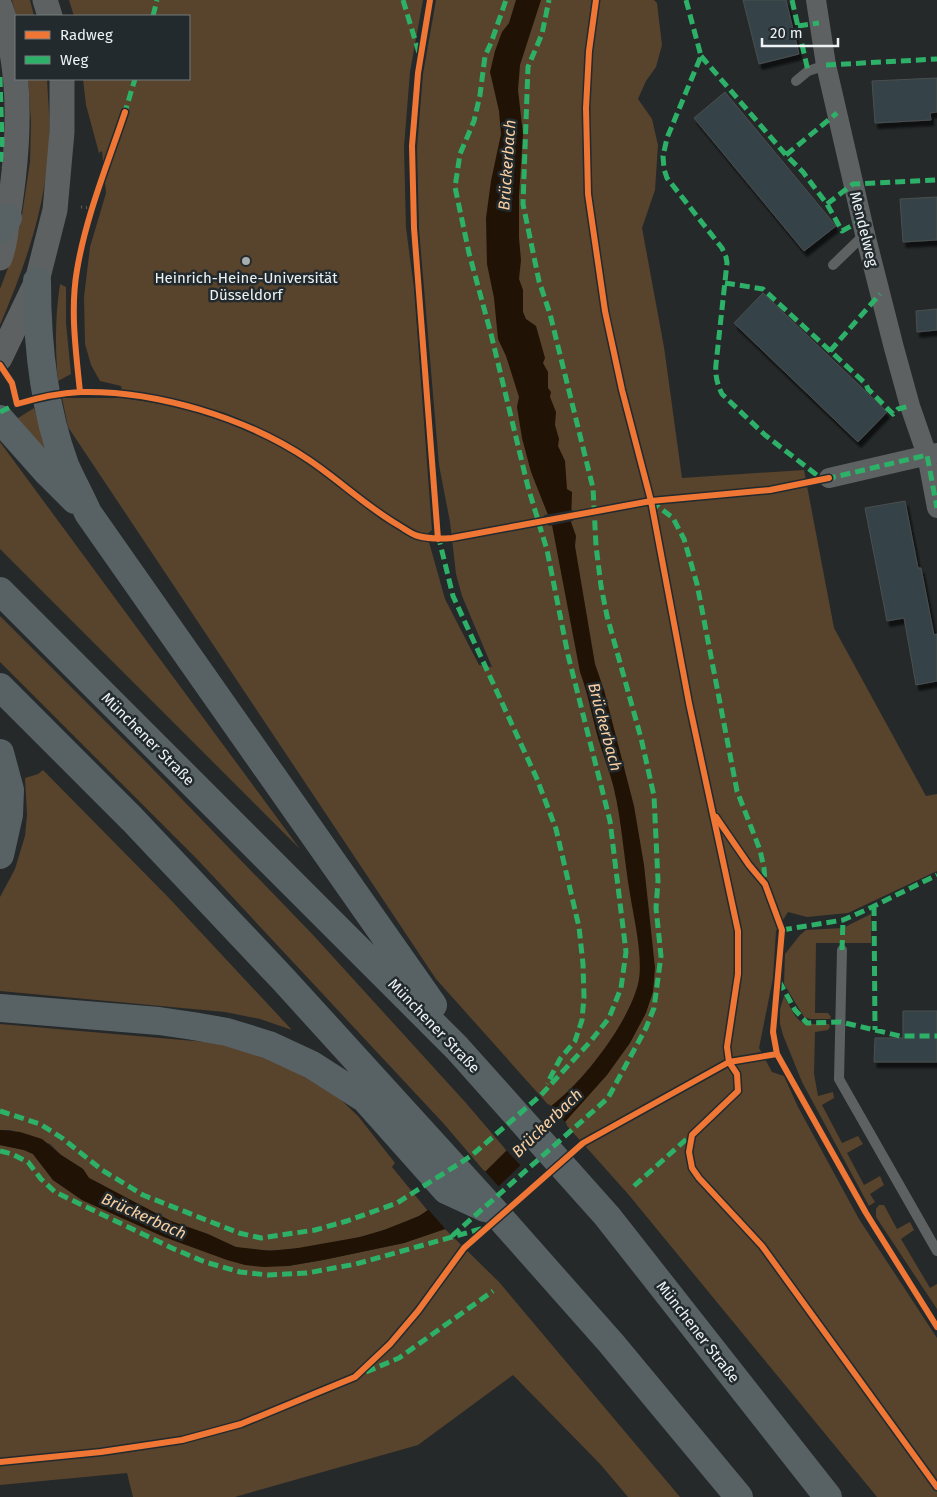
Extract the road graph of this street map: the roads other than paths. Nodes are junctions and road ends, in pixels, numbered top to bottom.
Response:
1 (45, 0) edge
2 (816, 0) edge
3 (0, 6) edge
4 (50, 15) edge
5 (826, 65) junction
6 (62, 80) edge
7 (796, 82) dead end
8 (4, 223) edge
9 (865, 234) junction
10 (0, 258) edge
11 (833, 264) dead end
12 (37, 281) junction
13 (0, 358) edge
14 (0, 419) edge
15 (932, 454) edge
16 (829, 478) dead end
17 (937, 508) edge
18 (88, 513) junction
19 (0, 590) edge
20 (0, 687) edge
21 (0, 753) edge
22 (0, 855) edge
23 (842, 950) dead end
24 (0, 1008) edge
25 (457, 1048) junction
26 (419, 1145) junction
27 (937, 1251) edge
28 (739, 1497) edge
29 (828, 1497) edge

1 - 4 street
2 - 5 street, Mendelweg
3 - 8 street
5 - 7 lane
5 - 9 street, Mendelweg
6 - 12 street
8 - 10 street
9 - 11 lane
9 - 15 street, Mendelweg
12 - 13 street
12 - 18 highway
14 - 18 highway
15 - 16 street
15 - 17 street, Mendelweg
18 - 25 highway
19 - 25 highway, Münchener Straße
20 - 26 highway
21 - 22 highway
23 - 27 lane
24 - 26 highway
25 - 29 highway, Münchener Straße
26 - 28 highway

